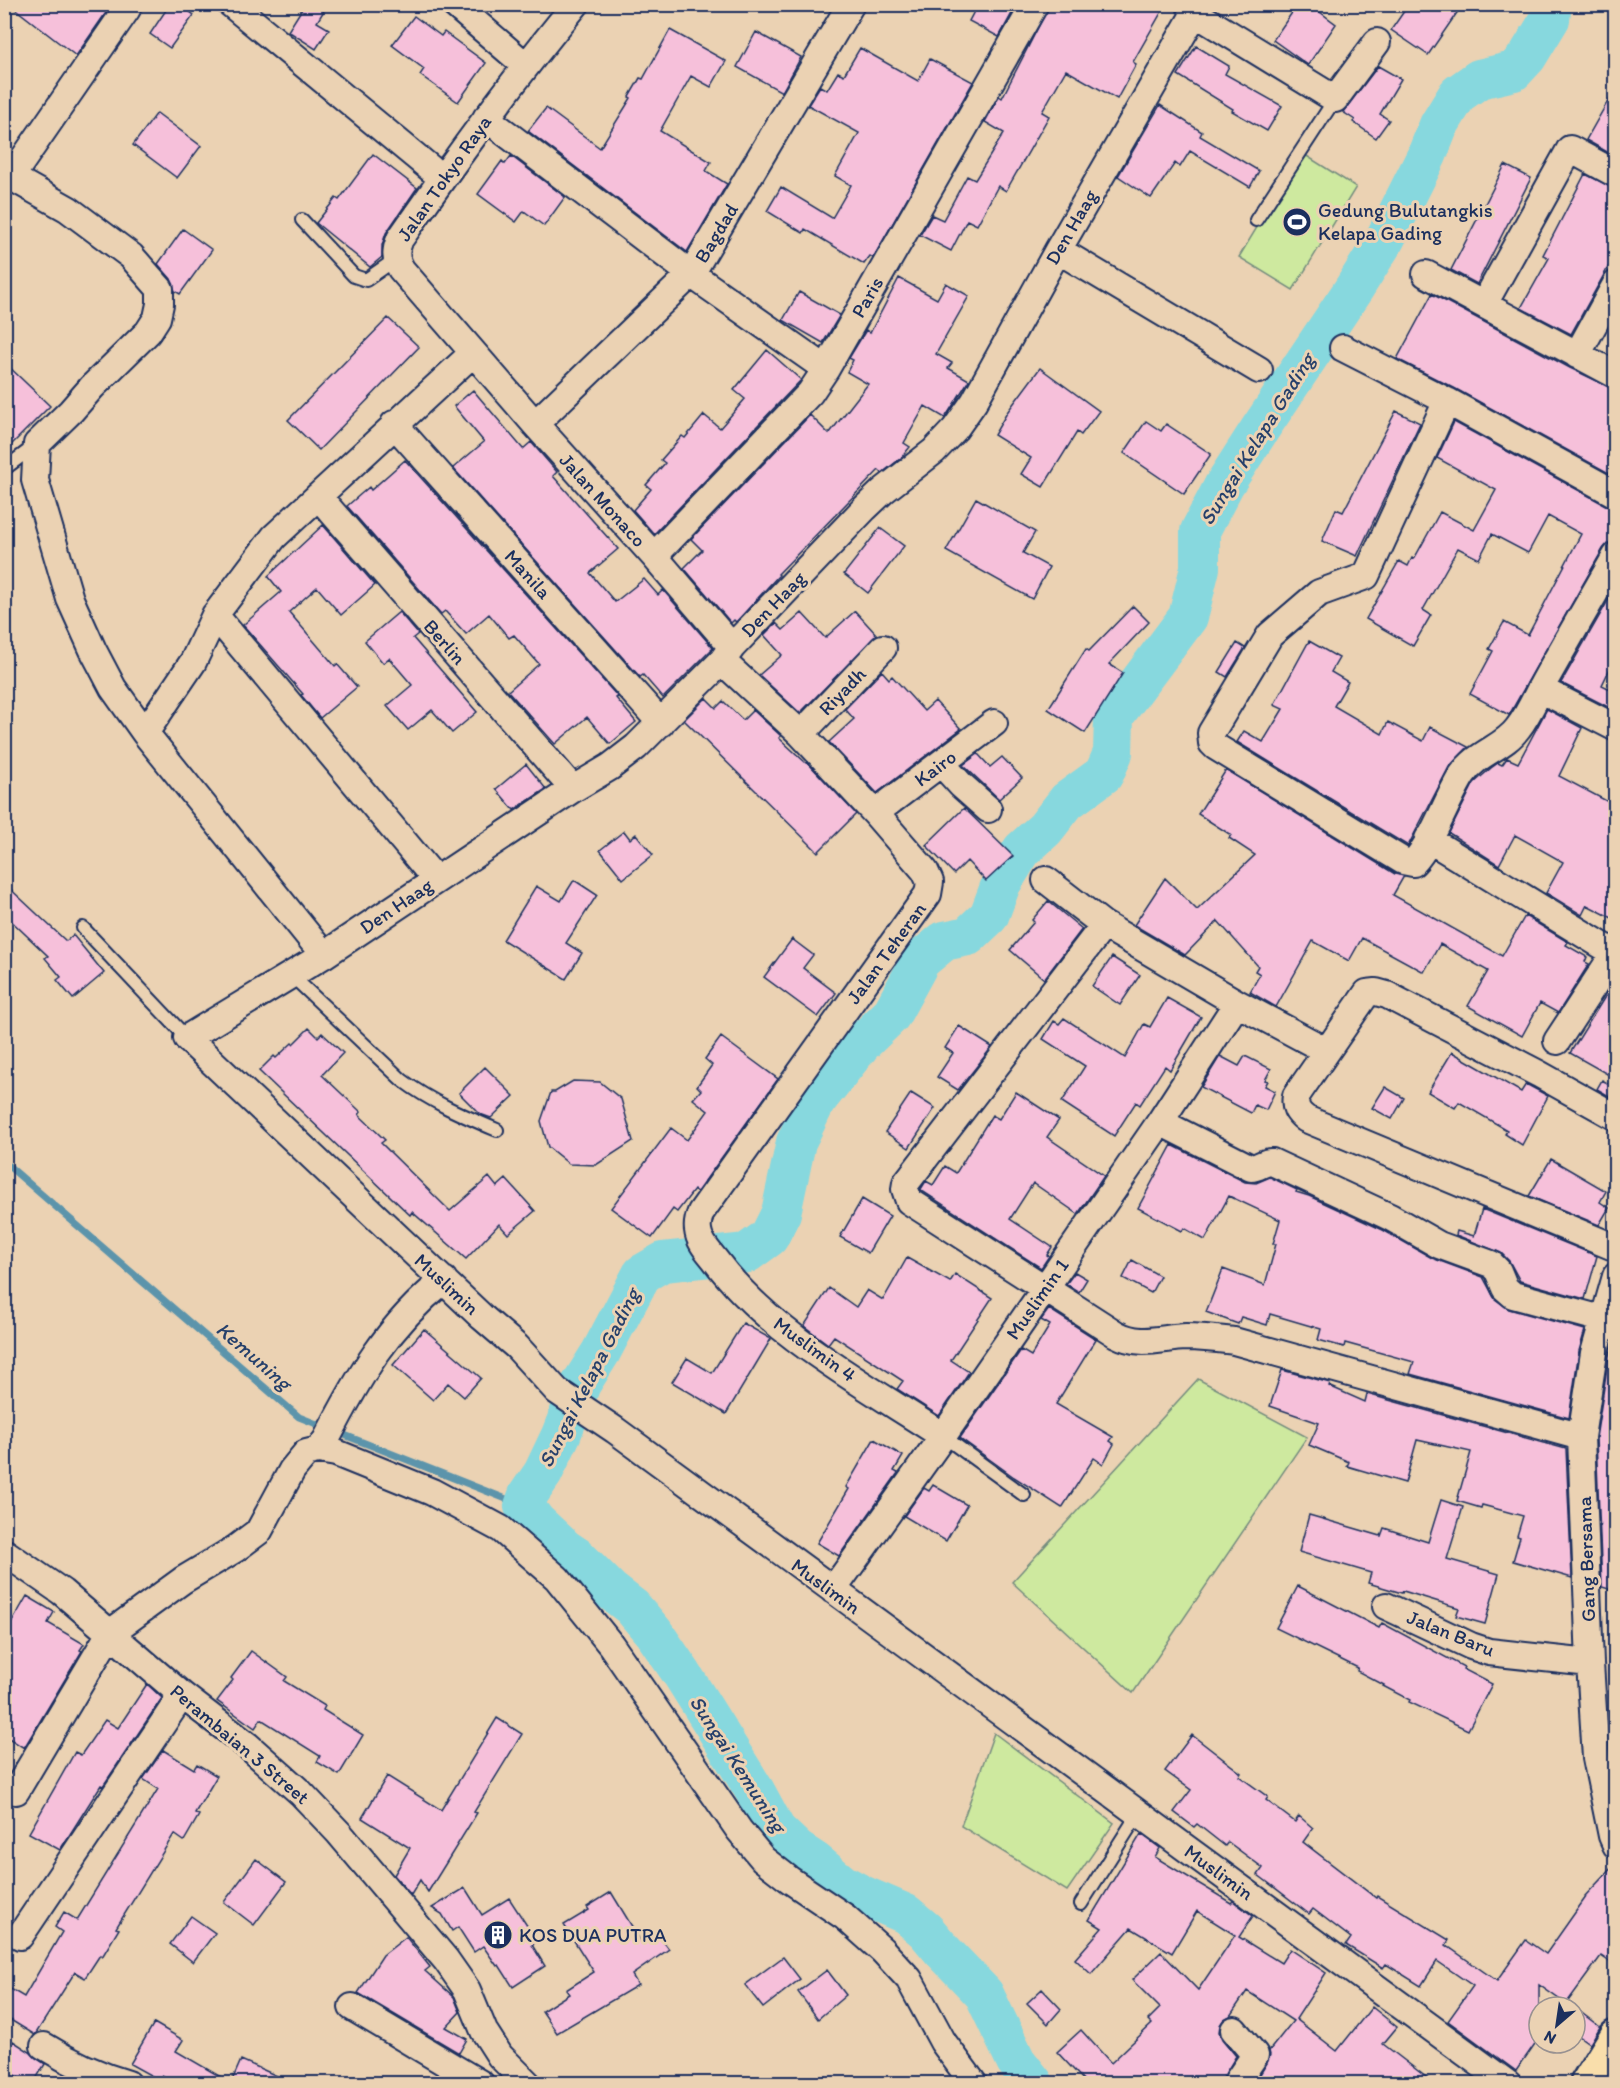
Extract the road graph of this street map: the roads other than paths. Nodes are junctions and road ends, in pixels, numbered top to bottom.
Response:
1 (231, 4) edge
2 (454, 4) edge
3 (576, 4) edge
4 (851, 4) edge
5 (1035, 4) edge
6 (128, 9) dead end
7 (1192, 9) edge
8 (1377, 42) dead end
9 (525, 65) junction
10 (1335, 99) junction
11 (486, 118) junction
12 (1616, 174) edge
13 (8, 175) edge
14 (442, 178) junction
15 (302, 220) dead end
16 (1256, 220) dead end
17 (1058, 250) junction
18 (396, 259) junction
19 (691, 274) junction
20 (1426, 274) dead end
21 (1616, 284) edge
22 (1484, 304) junction
23 (1343, 348) dead end
24 (473, 353) junction
25 (1577, 355) junction
26 (826, 369) junction
27 (1259, 370) dead end
28 (1616, 375) edge
29 (1447, 401) junction
30 (394, 424) junction
31 (535, 424) junction
32 (37, 444) junction
33 (4, 469) edge
34 (1616, 494) edge
35 (318, 496) junction
36 (654, 556) junction
37 (1616, 556) edge
38 (215, 615) junction
39 (883, 648) dead end
40 (727, 654) junction
41 (1540, 689) junction
42 (661, 723) junction
43 (994, 723) dead end
44 (1616, 728) edge
45 (145, 733) junction
46 (801, 734) junction
47 (941, 763) junction
48 (573, 789) junction
49 (988, 809) dead end
50 (875, 813) junction
51 (1428, 839) junction
52 (436, 880) junction
53 (1046, 880) dead end
54 (1104, 925) junction
55 (83, 928) dead end
56 (1615, 953) edge
57 (324, 955) junction
58 (291, 974) junction
59 (1237, 1003) junction
60 (187, 1038) junction
61 (1557, 1041) dead end
62 (1327, 1051) junction
63 (1616, 1117) edge
64 (1160, 1122) junction
65 (497, 1130) dead end
66 (703, 1245) joint
67 (1616, 1248) edge
68 (1616, 1276) edge
69 (444, 1280) junction
70 (1044, 1288) junction
71 (1602, 1319) junction
72 (943, 1436) junction
73 (1581, 1437) junction
74 (322, 1445) junction
75 (1024, 1495) dead end
76 (4, 1552) edge
77 (832, 1590) junction
78 (1386, 1606) dead end
79 (110, 1633) junction
80 (1590, 1663) junction
81 (182, 1695) junction
82 (16, 1791) dead end
83 (1138, 1814) junction
84 (1616, 1845) edge
85 (1081, 1904) dead end
86 (20, 1936) dead end
87 (352, 2007) dead end
88 (1234, 2030) dead end
89 (1616, 2037) edge
90 (44, 2046) dead end
91 (500, 2056) junction
92 (1234, 2078) edge
93 (128, 2084) edge
94 (481, 2084) edge
95 (487, 2084) edge
96 (528, 2084) edge
97 (974, 2084) edge
98 (1508, 2084) edge
99 (1587, 2084) edge

1 - 14 street
2 - 9 street
3 - 9 street, Jalan Tokyo Raya
4 - 19 street, Bagdad
5 - 26 street, Paris
6 - 13 street
7 - 10 street
7 - 17 street, Den Haag
8 - 10 street
9 - 11 street, Jalan Tokyo Raya
10 - 16 lane
11 - 14 street, Jalan Tokyo Raya
11 - 19 street
12 - 22 street
13 - 32 street
14 - 18 street, Jalan Tokyo Raya
15 - 18 lane
17 - 27 street
17 - 40 street, Den Haag
18 - 24 street, Jalan Tokyo Raya
19 - 26 street
19 - 31 street, Bagdad
20 - 22 street
21 - 25 street
22 - 25 street
23 - 29 street
24 - 30 street
24 - 31 street, Jalan Monaco
25 - 28 street
26 - 36 street, Paris
29 - 34 street
29 - 51 street
30 - 35 street
30 - 42 street, Manila
31 - 36 street, Jalan Monaco
32 - 33 lane
32 - 45 street
35 - 38 street
35 - 48 street, Berlin
36 - 40 street, Jalan Monaco
37 - 41 street
38 - 45 street
38 - 52 street
39 - 46 street, Riyadh
40 - 42 street, Den Haag
40 - 46 street, Jalan Teheran
41 - 44 street
41 - 51 street
42 - 48 street, Den Haag
43 - 47 street, Kairo
45 - 57 street
46 - 50 street, Jalan Teheran
47 - 49 street
47 - 50 street, Kairo
48 - 52 street, Den Haag
50 - 66 street, Jalan Teheran
51 - 56 street
52 - 57 street, Den Haag
53 - 54 street
54 - 59 street
54 - 70 street
55 - 60 lane
56 - 61 street
57 - 58 street, Den Haag
58 - 60 street, Den Haag
58 - 65 lane
59 - 62 street
59 - 64 street, Muslimin 1
60 - 69 street, Muslimin
62 - 63 street
62 - 67 street
64 - 70 street, Muslimin 1
64 - 71 street
66 - 72 street, Muslimin 4
68 - 71 street, Gang Bersama
69 - 74 street
69 - 77 street, Muslimin
70 - 72 street, Muslimin 1
70 - 73 street
71 - 73 street, Gang Bersama
72 - 75 lane
72 - 77 street, Muslimin 1
73 - 80 street, Gang Bersama
74 - 79 street
74 - 97 street
76 - 79 street, Perambaian 3 Street
77 - 83 street, Muslimin
78 - 80 street, Jalan Baru
79 - 81 street, Perambaian 3 Street
79 - 82 street
80 - 84 street, Gang Bersama
81 - 86 street
81 - 91 street, Perambaian 3 Street
83 - 85 lane
83 - 98 street, Muslimin
87 - 94 street
88 - 92 street
89 - 99 main road
90 - 93 street
91 - 95 street
91 - 96 street, Perambaian 3 Street

